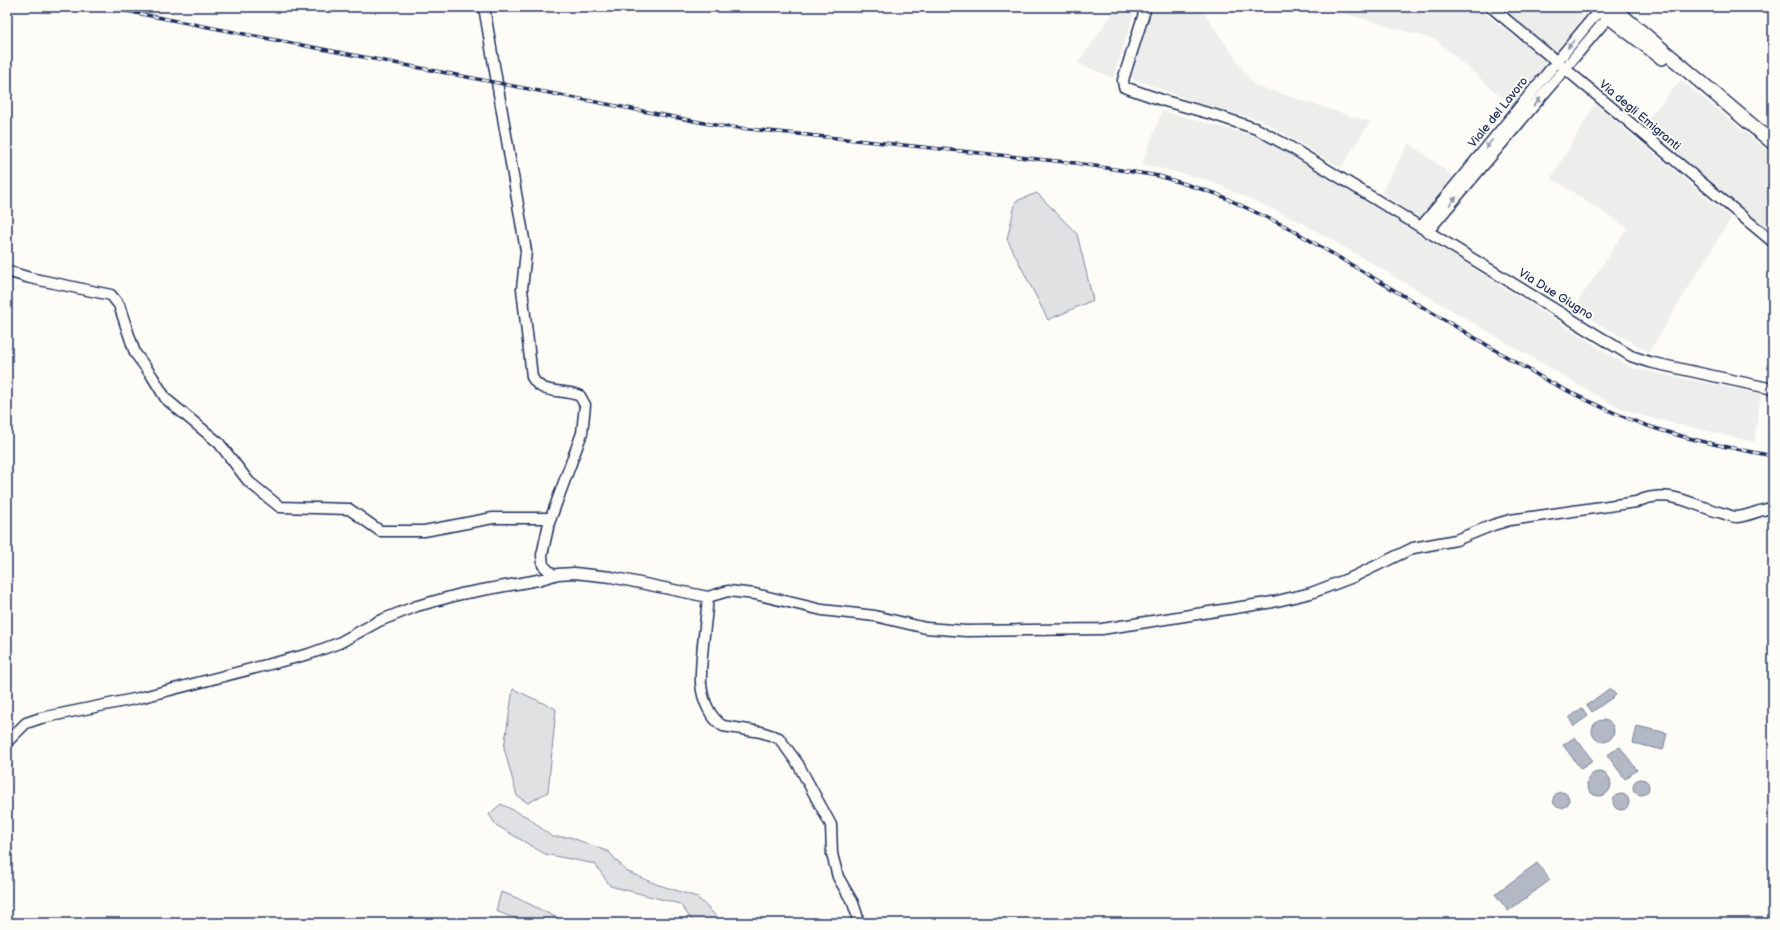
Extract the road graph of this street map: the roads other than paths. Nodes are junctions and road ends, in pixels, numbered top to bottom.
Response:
1 (484, 7) edge
2 (1146, 7) edge
3 (1491, 7) edge
4 (1601, 11) edge
5 (1556, 62) junction
6 (1564, 69) junction
7 (1749, 122) junction
8 (1773, 143) edge
9 (1425, 229) junction
10 (1773, 242) edge
11 (7, 271) edge
12 (1773, 389) edge
13 (1773, 508) edge
14 (551, 518) junction
15 (554, 575) junction
16 (708, 597) junction
17 (7, 742) edge
18 (857, 923) edge

1 - 14 street
2 - 9 street, Via Due Giugno
3 - 5 street, Via degli Emigranti
4 -> 5 street, Viale del Lavoro
4 - 6 street
4 - 7 main road
4 - 7 main road
5 - 6 street, Via degli Emigranti
5 -> 9 street, Viale del Lavoro
9 -> 6 street
6 - 10 street, Via degli Emigranti
7 - 8 main road
9 - 12 street, Via Due Giugno
11 - 14 street
13 - 16 street
14 - 15 street
15 - 16 street
15 - 17 street
16 - 18 street

